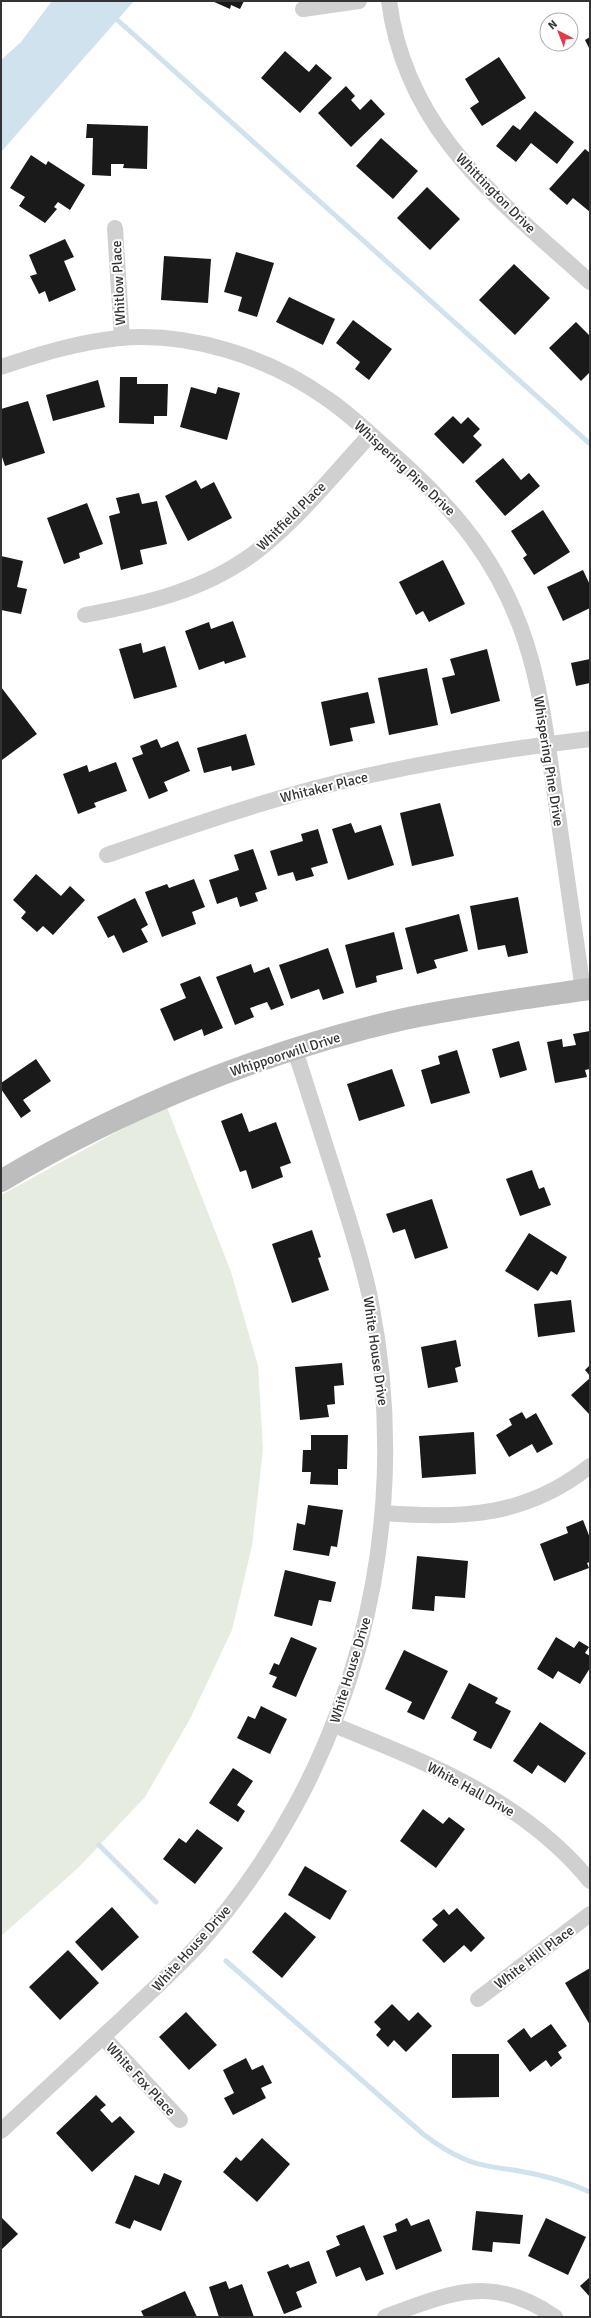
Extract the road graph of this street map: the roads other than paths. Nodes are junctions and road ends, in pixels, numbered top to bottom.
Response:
1 (359, 1) edge
2 (389, 1) edge
3 (303, 9) dead end
4 (115, 228) dead end
5 (590, 282) edge
6 (122, 338) junction
7 (1, 368) edge
8 (370, 434) junction
9 (85, 615) dead end
10 (590, 739) edge
11 (547, 744) junction
12 (107, 855) dead end
13 (586, 989) edge
14 (296, 1050) junction
15 (1, 1181) edge
16 (590, 1466) edge
17 (384, 1513) junction
18 (334, 1725) junction
19 (590, 1881) edge
20 (590, 1914) edge
21 (478, 1999) dead end
22 (103, 2037) junction
23 (180, 2120) dead end
24 (1, 2131) edge
25 (385, 2317) edge
26 (555, 2317) edge

1 - 3 street
2 - 5 street, Whittington Drive
4 - 6 street, Whitlow Place
6 - 7 street, Whispering Pine Drive
6 - 8 street, Whispering Pine Drive
8 - 9 street, Whitfield Place
8 - 11 street, Whispering Pine Drive
10 - 11 street, Whitaker Place
11 - 12 street, Whitaker Place
11 - 13 street, Whispering Pine Drive
13 - 14 street, Whippoorwill Drive
14 - 15 street, Whippoorwill Drive
14 - 17 street, White House Drive
16 - 17 street
17 - 18 street, White House Drive
18 - 19 street, White Hall Drive
18 - 22 street, White House Drive
20 - 21 street, White Hill Place
22 - 23 street, White Fox Place
22 - 24 street, White House Drive
25 - 26 street

